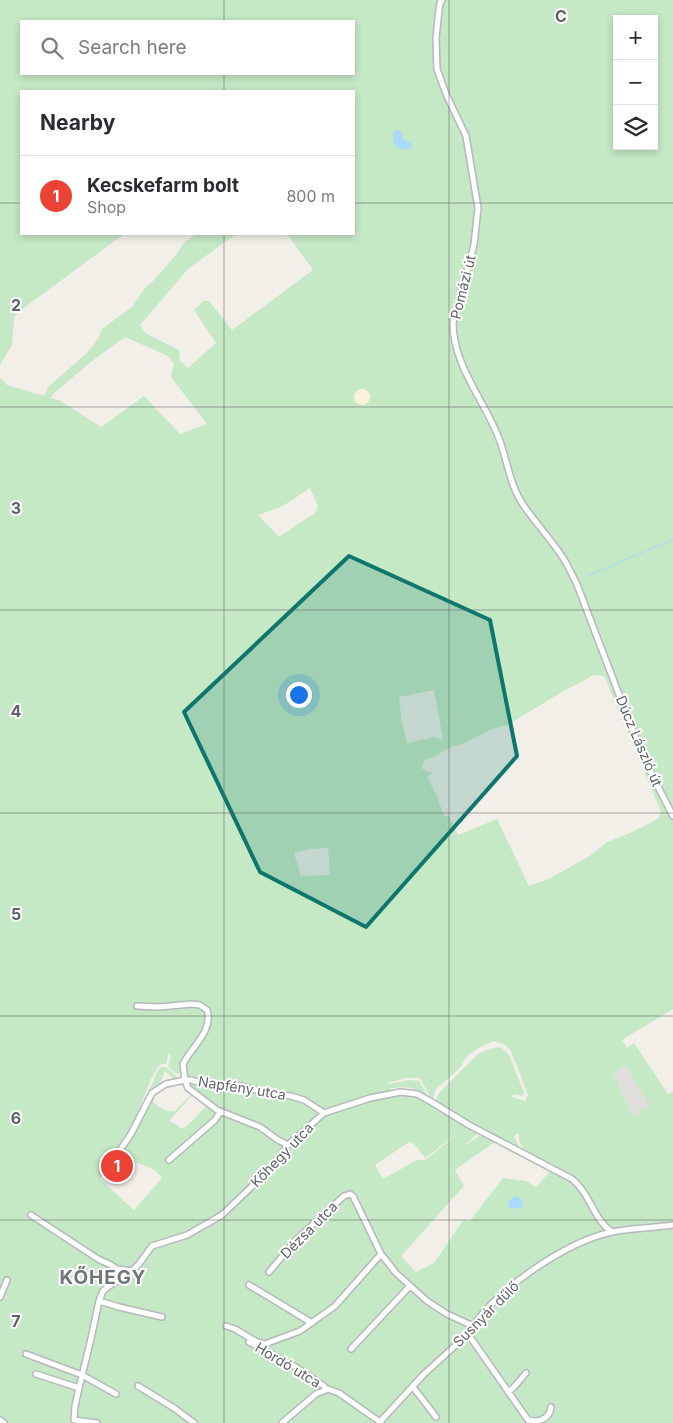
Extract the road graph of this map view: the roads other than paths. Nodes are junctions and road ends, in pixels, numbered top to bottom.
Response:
1 (442, 0) edge
2 (608, 665) joint
3 (673, 816) edge
4 (137, 1006) dead end
5 (184, 1080) junction
6 (220, 1112) junction
7 (324, 1113) junction
8 (288, 1145) junction
9 (169, 1160) dead end
10 (112, 1162) dead end
11 (31, 1215) dead end
12 (673, 1225) edge
13 (612, 1232) junction
14 (381, 1254) junction
15 (132, 1271) junction
16 (269, 1272) dead end
17 (7, 1280) dead end
18 (249, 1285) dead end
19 (410, 1286) junction
20 (0, 1297) edge
21 (99, 1301) junction
22 (162, 1318) dead end
23 (312, 1323) junction
24 (226, 1326) dead end
25 (472, 1326) junction
26 (468, 1334) junction
27 (249, 1342) dead end
28 (257, 1344) junction
29 (351, 1349) dead end
30 (26, 1354) dead end
31 (526, 1373) dead end
32 (36, 1374) dead end
33 (82, 1375) junction
34 (138, 1386) dead end
35 (413, 1387) junction
36 (78, 1388) junction
37 (326, 1390) junction
38 (508, 1392) junction
39 (116, 1394) dead end
40 (550, 1407) dead end
41 (436, 1417) dead end
42 (0, 1420) edge
43 (74, 1420) junction
44 (380, 1422) edge
45 (4, 1423) edge
46 (68, 1423) edge
47 (97, 1423) edge
48 (194, 1423) edge
49 (282, 1423) edge

1 - 2 street, Pomázi út
2 - 3 street, Dúcz László út
4 - 5 street, Napfény utca
5 - 6 street
5 - 7 street, Napfény utca
5 - 10 street
6 - 8 street
6 - 9 street
7 - 8 street, Kőhegy utca
7 - 13 street, Kőhegy utca
8 - 15 street, Kőhegy utca
11 - 15 street
12 - 13 street, Susnyár dűlő
13 - 25 street, Susnyár dűlő
14 - 16 street, Dézsa utca
14 - 19 street
14 - 23 street
15 - 21 street, Kőhegy utca
17 - 20 street
18 - 23 street
19 - 25 street
19 - 29 street
21 - 22 street
21 - 33 street, Kőhegy utca
23 - 28 street
24 - 28 street
25 - 26 street, Susnyár dűlő
26 - 35 street, Susnyár dűlő
26 - 38 street
27 - 28 street, Hordó utca
28 - 37 street, Hordó utca
30 - 33 street
31 - 38 street
32 - 36 street
33 - 36 street, Kőhegy utca
33 - 39 street
34 - 48 street
35 - 41 street
35 - 44 street, Susnyár dűlő
36 - 43 street, Kőhegy utca
37 - 44 street, Hordó utca
37 - 49 street
38 - 40 street
42 - 45 street
43 - 46 street
43 - 47 street

